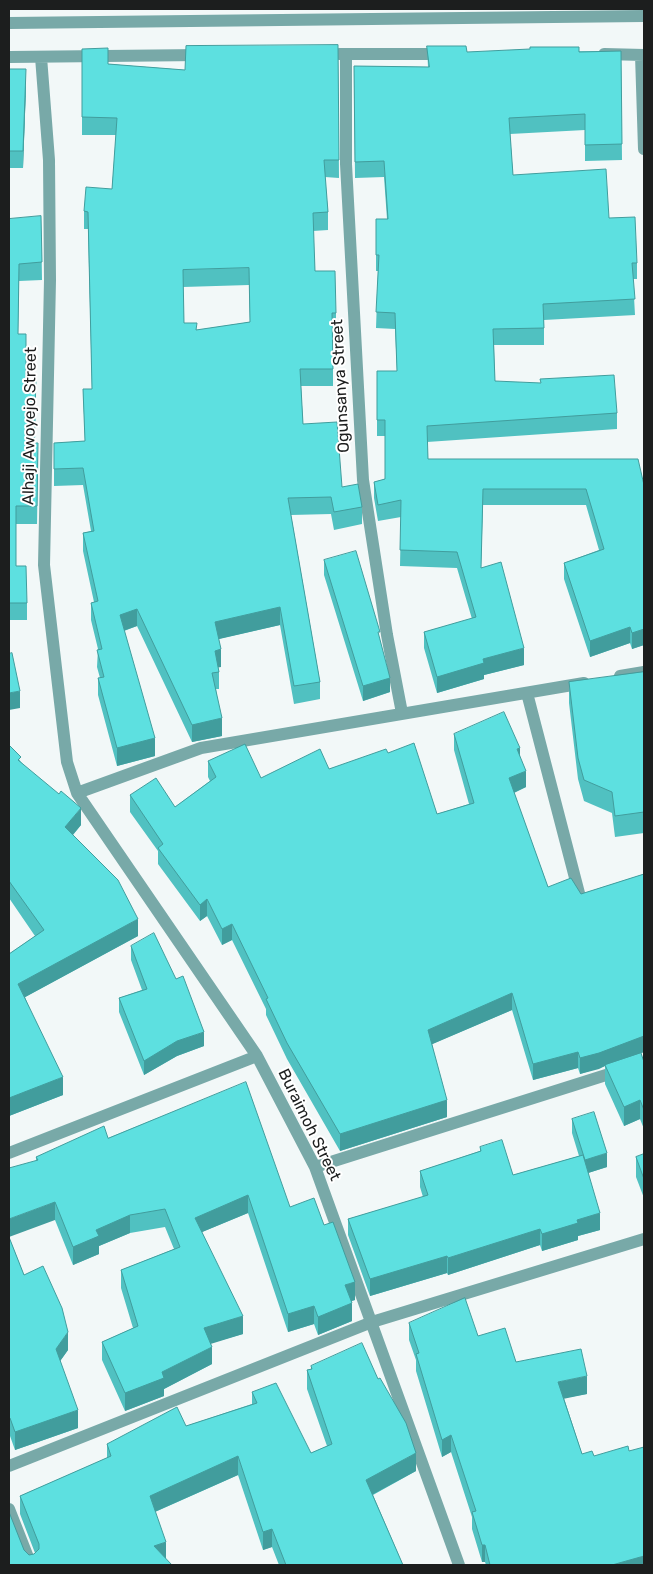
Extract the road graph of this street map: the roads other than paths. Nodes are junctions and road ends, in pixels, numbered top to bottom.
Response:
1 (644, 16) edge
2 (9, 23) edge
3 (326, 54) edge
4 (346, 54) junction
5 (454, 54) edge
6 (592, 54) edge
7 (218, 55) edge
8 (643, 55) edge
9 (9, 57) edge
10 (42, 57) junction
11 (644, 149) edge
12 (644, 672) edge
13 (527, 693) junction
14 (402, 713) junction
15 (77, 793) junction
16 (580, 897) edge
17 (257, 1056) junction
18 (644, 1063) edge
19 (9, 1153) edge
20 (315, 1167) junction
21 (644, 1239) edge
22 (372, 1322) junction
23 (9, 1466) edge
24 (9, 1508) edge
25 (31, 1565) edge
26 (459, 1565) edge

1 - 2 street
3 - 4 street
4 - 5 street
4 - 14 street, Ogunsanya Street
6 - 8 street
7 - 10 street
8 - 11 street
9 - 10 street
10 - 15 street, Alhaji Awoyejo Street
12 - 13 street
13 - 14 street
13 - 16 street
14 - 15 street
15 - 17 street, Buraimoh Street
17 - 19 street
17 - 20 street, Buraimoh Street
18 - 20 street
20 - 22 street, Buraimoh Street
21 - 22 street
22 - 23 street
22 - 26 street, Buraimoh Street
24 - 25 street

